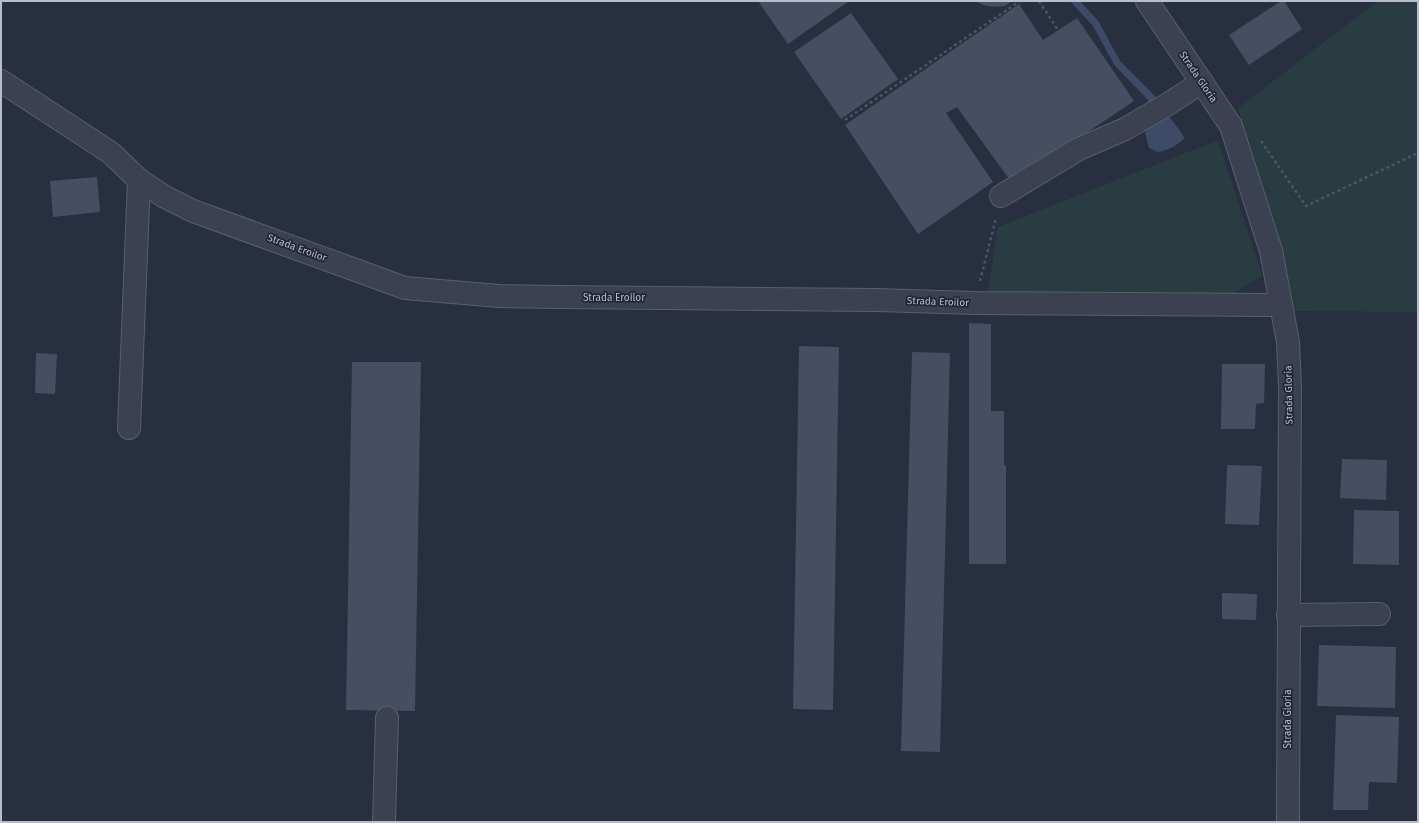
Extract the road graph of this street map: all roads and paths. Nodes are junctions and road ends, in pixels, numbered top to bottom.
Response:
1 (1020, 1) edge
2 (1039, 1) edge
3 (1147, 1) edge
4 (1058, 30) dead end
5 (1, 81) edge
6 (1202, 82) junction
7 (845, 120) dead end
8 (1260, 139) dead end
9 (1418, 153) edge
10 (139, 180) junction
11 (1001, 196) joint
12 (975, 303) junction
13 (1282, 305) junction
14 (129, 428) dead end
15 (1288, 614) junction
16 (1379, 614) dead end
17 (387, 718) dead end
18 (384, 822) edge
19 (1288, 822) edge

1 - 7 path
2 - 4 path
3 - 6 street, Strada Gloria
5 - 10 street, Strada Eroilor
6 - 11 street
6 - 13 street, Strada Gloria
8 - 9 path
10 - 12 street, Strada Eroilor
10 - 14 street
11 - 12 path
12 - 13 street, Strada Eroilor
13 - 15 street, Strada Gloria
15 - 16 street
15 - 19 street, Strada Gloria
17 - 18 street

